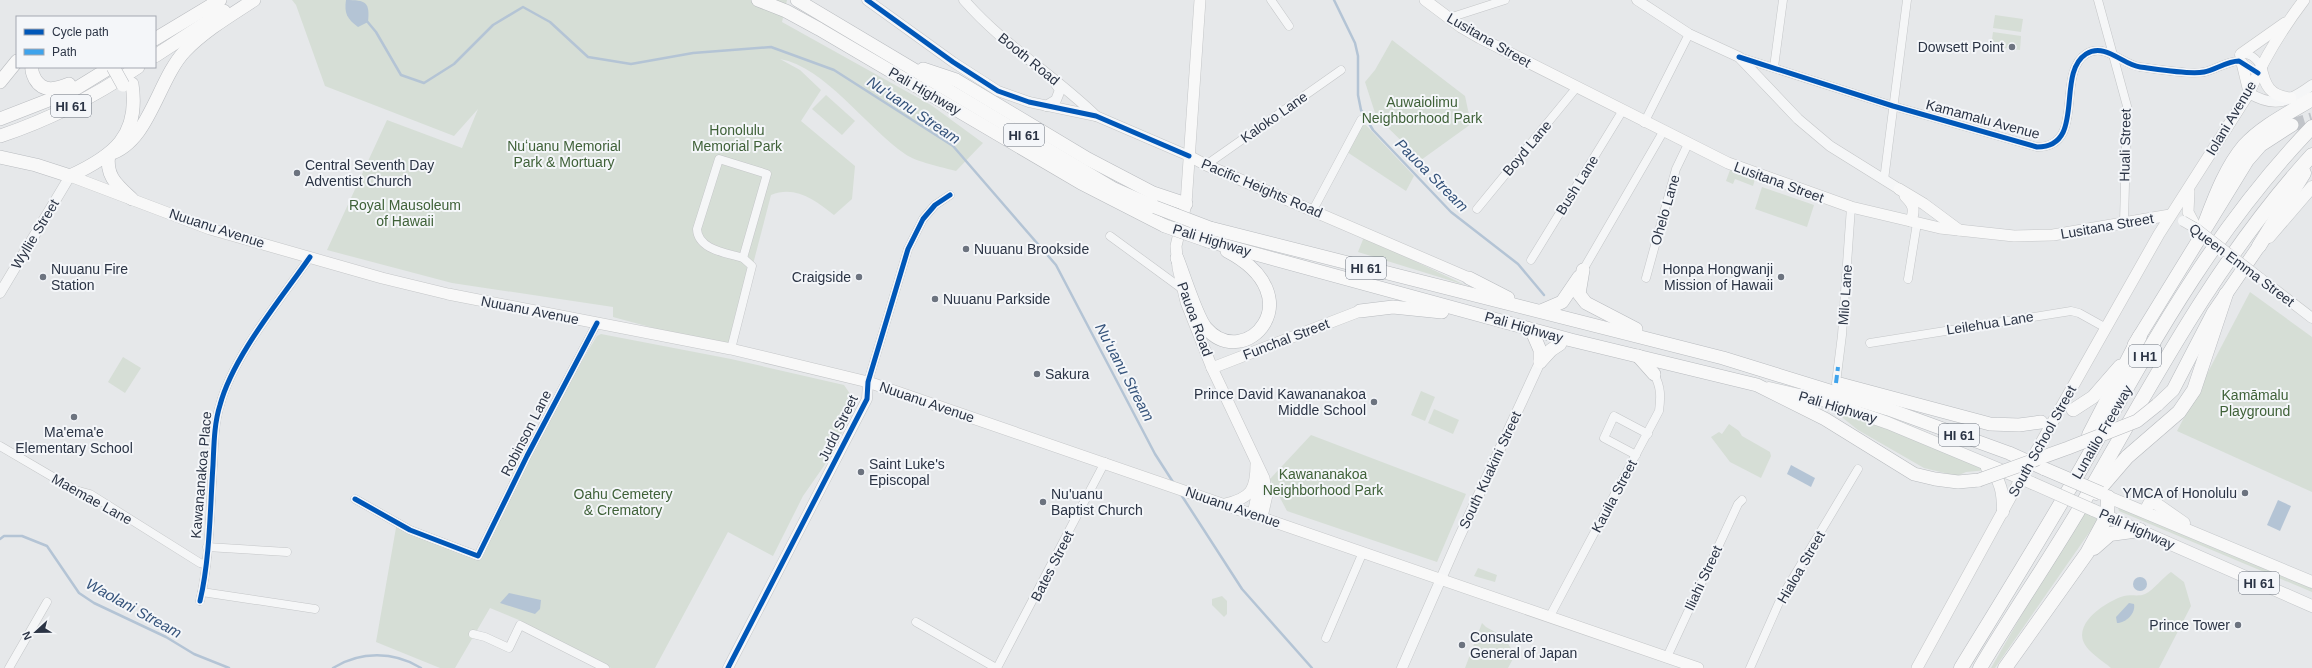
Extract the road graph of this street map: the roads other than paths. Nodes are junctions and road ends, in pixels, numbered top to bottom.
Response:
1 (220, 0) edge
2 (244, 0) edge
3 (254, 0) edge
4 (758, 0) edge
5 (797, 0) edge
6 (867, 0) edge
7 (964, 0) edge
8 (1200, 0) edge
9 (1271, 0) edge
10 (1425, 0) edge
11 (1505, 0) edge
12 (1637, 0) edge
13 (1783, 0) edge
14 (1907, 0) edge
15 (2098, 0) edge
16 (2304, 0) edge
17 (1449, 18) junction
18 (2288, 22) junction
19 (1289, 26) dead end
20 (1689, 34) junction
21 (156, 38) edge
22 (156, 55) edge
23 (1740, 56) junction
24 (2115, 56) junction
25 (895, 59) junction
26 (2242, 59) junction
27 (16, 62) edge
28 (1774, 67) junction
29 (32, 68) edge
30 (101, 68) edge
31 (110, 68) edge
32 (113, 68) edge
33 (123, 68) edge
34 (136, 68) edge
35 (1341, 70) dead end
36 (2260, 70) junction
37 (1053, 79) junction
38 (0, 82) edge
39 (127, 85) junction
40 (2312, 85) edge
41 (1577, 87) junction
42 (2249, 93) junction
43 (2291, 98) junction
44 (2312, 100) edge
45 (1046, 106) junction
46 (1893, 106) junction
47 (1623, 110) junction
48 (1096, 116) junction
49 (0, 119) edge
50 (1361, 120) dead end
51 (1644, 123) junction
52 (2292, 125) tunnel mouth
53 (2312, 127) edge
54 (1663, 132) junction
55 (0, 136) edge
56 (1688, 144) junction
57 (109, 154) junction
58 (2312, 155) edge
59 (1189, 156) junction
60 (0, 157) edge
61 (2312, 162) edge
62 (1206, 165) junction
63 (70, 176) junction
64 (1884, 180) junction
65 (2190, 186) junction
66 (2312, 187) edge
67 (1900, 190) junction
68 (950, 195) dead end
69 (132, 199) junction
70 (1186, 204) junction
71 (1851, 207) junction
72 (1477, 209) dead end
73 (1313, 210) junction
74 (2170, 215) junction
75 (2186, 217) junction
76 (1914, 222) junction
77 (2124, 222) junction
78 (1959, 230) junction
79 (2199, 233) junction
80 (1110, 236) dead end
81 (1208, 241) junction
82 (2259, 246) junction
83 (310, 257) junction
84 (743, 258) junction
85 (1177, 258) junction
86 (1532, 260) dead end
87 (1584, 270) junction
88 (1469, 278) joint
89 (1646, 278) dead end
90 (1908, 279) dead end
91 (1181, 288) junction
92 (0, 293) edge
93 (2226, 294) junction
94 (1522, 306) junction
95 (1360, 311) joint
96 (1541, 311) junction
97 (2312, 318) edge
98 (597, 323) junction
99 (2106, 328) junction
100 (1534, 336) junction
101 (2140, 336) junction
102 (1660, 341) junction
103 (1560, 344) junction
104 (1870, 344) dead end
105 (731, 349) junction
106 (1617, 351) junction
107 (1638, 356) junction
108 (1540, 362) junction
109 (1744, 365) junction
110 (1212, 368) junction
111 (1654, 374) joint
112 (868, 382) junction
113 (1836, 383) junction
114 (1756, 385) junction
115 (2073, 410) dead end
116 (2041, 422) dead end
117 (1648, 434) junction
118 (0, 446) edge
119 (1636, 455) junction
120 (1967, 456) junction
121 (1256, 461) junction
122 (1104, 462) junction
123 (2030, 463) junction
124 (1858, 468) dead end
125 (2021, 478) junction
126 (2105, 495) junction
127 (355, 499) dead end
128 (1742, 500) dead end
129 (1223, 504) junction
130 (2003, 512) junction
131 (1258, 515) junction
132 (2107, 516) junction
133 (2072, 521) junction
134 (2140, 530) junction
135 (207, 547) junction
136 (287, 552) dead end
137 (1363, 552) junction
138 (2087, 553) junction
139 (205, 564) junction
140 (1441, 578) junction
141 (2312, 582) edge
142 (202, 592) junction
143 (2007, 594) junction
144 (47, 602) dead end
145 (200, 602) dead end
146 (2312, 606) edge
147 (315, 609) dead end
148 (1550, 616) junction
149 (916, 622) dead end
150 (473, 634) dead end
151 (1326, 638) dead end
152 (1667, 657) junction
153 (9, 668) edge
154 (605, 668) edge
155 (728, 668) edge
156 (997, 668) edge
157 (1402, 668) edge
158 (1698, 668) edge
159 (1750, 668) edge
160 (1917, 668) edge
161 (1961, 668) edge
162 (1980, 668) edge
163 (2005, 668) edge

1 - 21 highway
2 - 22 highway
3 - 57 highway
4 - 81 highway, Pali Highway / HI 61, bridge
5 - 25 highway, Pali Highway / HI 61
6 - 45 street, Pacific Heights Road
7 - 37 street, Booth Road
8 - 59 main road, Pauoa Road
9 - 19 street
10 - 17 main road, Lusitana Street
11 - 17 street
12 - 20 street
13 - 28 street
14 - 46 street
15 - 24 street, Huali Street
16 - 18 main road, Iolani Avenue
17 - 41 main road, Lusitana Street
18 - 26 main road
18 - 36 main road, Iolani Avenue
20 - 23 street
20 - 51 street
23 - 28 street, Kamamalu Avenue
23 - 64 street
24 - 26 street, Kamamalu Avenue
24 - 46 street, Kamamalu Avenue
24 - 77 street, Huali Street
25 - 70 highway
25 - 94 highway, Pali Highway / HI 61, bridge
26 - 36 street
26 - 42 main road
27 - 38 highway
28 - 46 street, Kamamalu Avenue
29 - 30 highway
31 - 49 highway, HI 61
32 - 39 highway, bridge
33 - 39 highway
34 - 55 highway, HI 61
35 - 62 street, Kaloko Lane
36 - 42 main road, Iolani Avenue
36 - 43 main road
37 - 45 street
37 - 48 street, Booth Road
39 - 57 highway
39 - 63 highway
40 - 43 street
41 - 47 main road, Lusitana Street
41 - 72 street, Boyd Lane
42 - 43 street
42 - 65 main road, Iolani Avenue
44 - 79 highway
45 - 48 street, Pacific Heights Road
46 - 64 street
47 - 51 main road, Lusitana Street
47 - 86 street, Bush Lane
48 - 59 street, Pacific Heights Road
50 - 73 street
51 - 54 main road, Lusitana Street
52 - 79 highway
53 - 143 highway, Lunalilo Freeway / I H1
54 - 56 main road, Lusitana Street
54 - 87 street
56 - 71 main road, Lusitana Street
56 - 89 street, Ohelo Lane
57 - 63 highway
57 - 69 highway
58 - 133 highway, Lunalilo Freeway / I H1
59 - 62 main road, Pacific Heights Road
59 - 70 main road, Pauoa Road
60 - 63 highway
61 - 82 highway
62 - 73 main road, Pacific Heights Road
63 - 69 main road, Nuuanu Avenue
63 - 92 street, Wyllie Street
64 - 67 street
65 - 74 main road, Iolani Avenue
65 - 75 main road
66 - 82 main road
67 - 76 main road
67 - 78 main road
68 - 112 street, Judd Street
69 - 83 main road, Nuuanu Avenue
70 - 85 main road, Pauoa Road
71 - 76 main road, Lusitana Street
71 - 113 street, Milo Lane
73 - 88 main road, Pacific Heights Road
74 - 75 street, Queen Emma Street
74 - 77 main road, Lusitana Street
74 - 99 main road, South School Street
75 - 79 main road
76 - 78 main road, Lusitana Street
76 - 90 street
77 - 78 main road, Lusitana Street
79 - 97 street, Queen Emma Street, bridge
79 - 101 highway
80 - 91 street
81 - 85 highway
81 - 106 highway, Pali Highway / HI 61
82 - 93 highway
83 - 98 main road, Nuuanu Avenue
83 - 135 street, Kawananakoa Place
84 - 84 street
84 - 105 street
85 - 91 main road, Pauoa Road
87 - 96 highway
87 - 102 highway
88 - 94 highway
91 - 110 main road, Pauoa Road
93 - 114 highway, bridge
93 - 133 highway
94 - 96 highway, Pali Highway / HI 61
95 - 100 highway
95 - 110 main road, Funchal Street
96 - 102 highway, Pali Highway / HI 61
98 - 105 main road, Nuuanu Avenue
98 - 127 street, Robinson Lane
99 - 104 street, Leilehua Lane
99 - 123 main road, South School Street
100 - 103 highway
100 - 108 highway
101 - 115 highway
101 - 143 highway
102 - 109 highway, Pali Highway / HI 61
103 - 106 highway
103 - 108 highway
105 - 112 main road, Nuuanu Avenue
106 - 107 highway, Pali Highway / HI 61
107 - 111 highway
107 - 114 highway, Pali Highway / HI 61
108 - 140 street, South Kuakini Street
109 - 113 highway
109 - 123 highway, Pali Highway / HI 61
110 - 121 main road, Pauoa Road
111 - 117 street, Kauila Street
112 - 122 main road, Nuuanu Avenue
112 - 155 street, Judd Street
113 - 116 highway
114 - 120 main road, Pali Highway / HI 61
117 - 119 street, Kauila Street
117 - 119 street
118 - 139 street, Maemae Lane
119 - 148 street, Kauila Street
120 - 125 main road, Pali Highway / HI 61
120 - 130 main road
121 - 129 main road
121 - 131 main road, Pauoa Road
122 - 129 main road, Nuuanu Avenue
122 - 156 street, Bates Street
123 - 125 main road, South School Street
123 - 126 highway, Pali Highway / HI 61, bridge
124 - 159 street, Hialoa Street
125 - 130 main road, South School Street
125 - 132 main road, Pali Highway / HI 61, bridge
126 - 132 highway
126 - 141 main road, Pali Highway / HI 61
128 - 152 street, Iliahi Street
129 - 131 main road, Nuuanu Avenue
130 - 160 main road, South School Street
131 - 137 main road, Nuuanu Avenue
132 - 134 main road, Pali Highway / HI 61
132 - 138 highway
133 - 162 highway, Lunalilo Freeway / I H1
134 - 138 highway
134 - 146 main road, Pali Highway / HI 61
135 - 136 street
135 - 139 street, Kawananakoa Place
137 - 140 main road, Nuuanu Avenue
137 - 151 street
138 - 163 highway
139 - 142 street, Kawananakoa Place
140 - 148 main road, Nuuanu Avenue
140 - 157 street, South Kuakini Street
142 - 145 street, Kawananakoa Place
142 - 147 street
143 - 161 highway, Lunalilo Freeway / I H1
144 - 153 street
148 - 152 main road, Nuuanu Avenue
149 - 156 street
150 - 154 street
152 - 158 main road, Nuuanu Avenue

